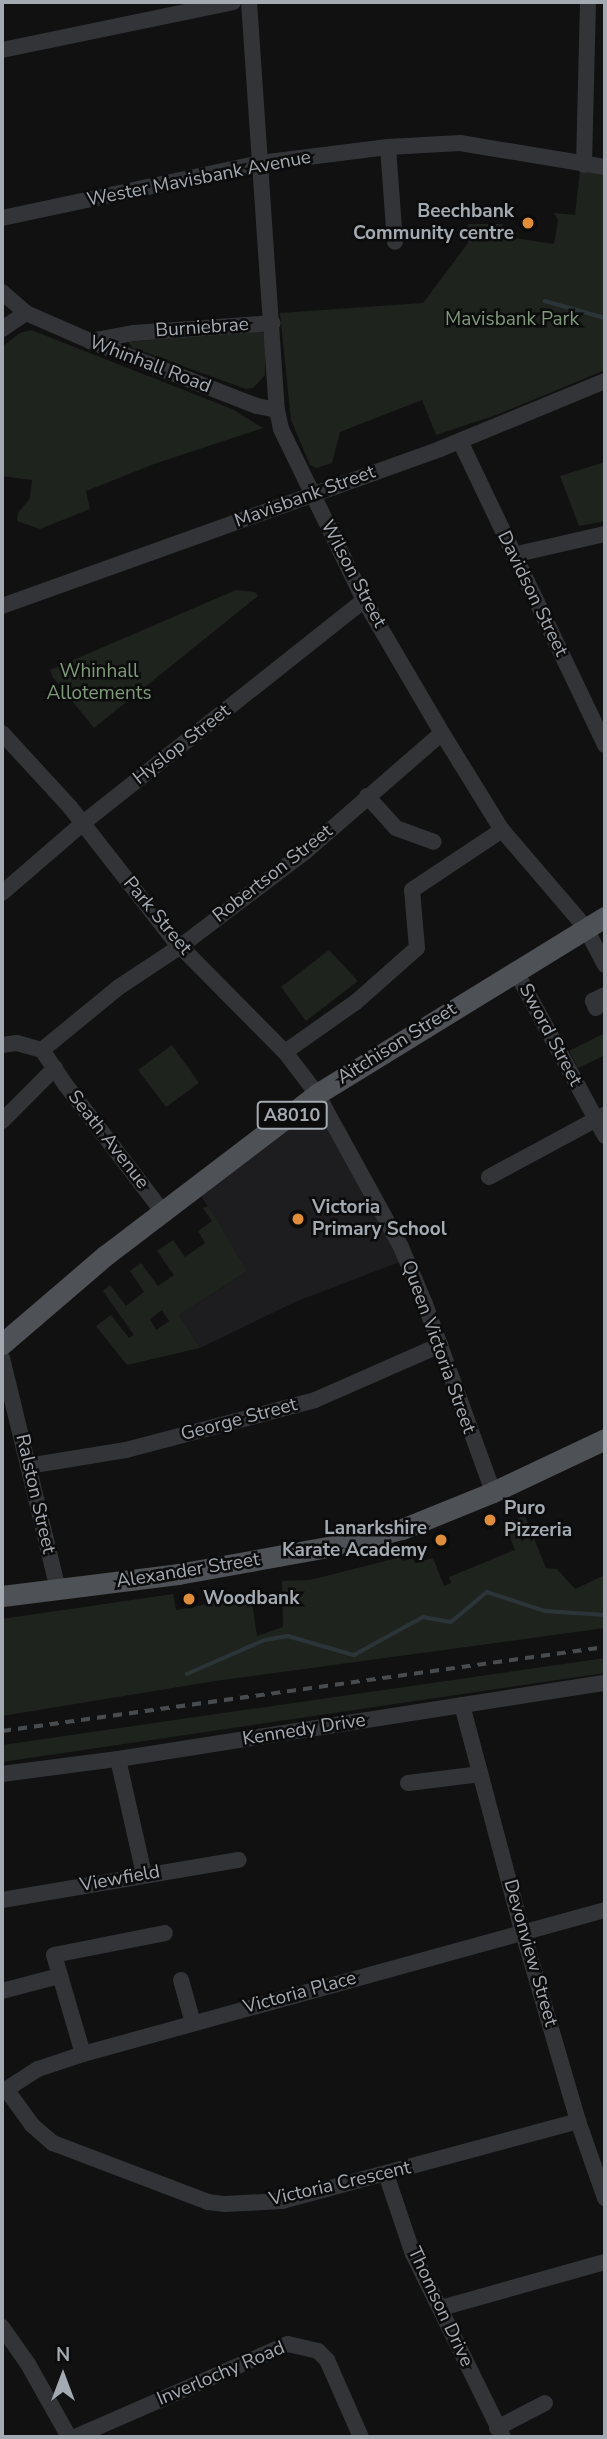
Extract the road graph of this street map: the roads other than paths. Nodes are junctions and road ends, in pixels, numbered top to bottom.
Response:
1 (233, 2) edge
2 (249, 2) edge
3 (588, 2) edge
4 (2, 50) edge
5 (388, 147) junction
6 (260, 163) junction
7 (584, 164) junction
8 (605, 167) edge
9 (2, 218) edge
10 (395, 242) dead end
11 (2, 292) edge
12 (26, 313) junction
13 (273, 323) junction
14 (2, 329) edge
15 (90, 341) junction
16 (605, 382) edge
17 (277, 410) junction
18 (460, 441) junction
19 (311, 494) junction
20 (605, 534) edge
21 (513, 555) junction
22 (365, 600) junction
23 (2, 606) edge
24 (2, 733) edge
25 (442, 733) junction
26 (605, 745) edge
27 (367, 796) junction
28 (83, 823) junction
29 (502, 830) junction
30 (434, 842) dead end
31 (2, 893) edge
32 (605, 917) edge
33 (585, 927) junction
34 (181, 946) junction
35 (605, 965) edge
36 (515, 970) junction
37 (2, 1045) edge
38 (42, 1050) junction
39 (285, 1052) junction
40 (55, 1068) junction
41 (317, 1094) junction
42 (601, 1117) edge
43 (2, 1121) edge
44 (605, 1136) edge
45 (489, 1177) dead end
46 (162, 1211) junction
47 (440, 1345) junction
48 (2, 1346) edge
49 (605, 1439) edge
50 (28, 1466) junction
51 (494, 1492) junction
52 (58, 1590) junction
53 (2, 1596) edge
54 (605, 1683) edge
55 (462, 1705) junction
56 (118, 1759) junction
57 (2, 1774) edge
58 (480, 1774) junction
59 (408, 1783) dead end
60 (239, 1860) dead end
61 (144, 1874) junction
62 (2, 1900) edge
63 (605, 1910) edge
64 (523, 1932) junction
65 (165, 1933) dead end
66 (59, 1976) junction
67 (181, 1980) dead end
68 (2, 1991) edge
69 (193, 2022) junction
70 (83, 2054) junction
71 (4, 2090) edge
72 (578, 2121) junction
73 (386, 2174) junction
74 (605, 2198) edge
75 (605, 2262) edge
76 (441, 2308) junction
77 (2, 2327) edge
78 (545, 2403) dead end
79 (500, 2433) edge
80 (357, 2436) edge
81 (72, 2437) edge

1 - 4 street
2 - 6 street, Wilson Street
3 - 7 street
5 - 6 street, Wester Mavisbank Avenue
5 - 7 street, Wester Mavisbank Avenue
5 - 10 street
6 - 9 street, Wester Mavisbank Avenue
6 - 13 street, Wilson Street
7 - 8 street, Wester Mavisbank Avenue
11 - 12 street, Whinhall Road
12 - 14 street
12 - 15 street, Whinhall Road
13 - 15 street, Burniebrae
13 - 17 street, Wilson Street
15 - 17 street, Whinhall Road
16 - 18 street, Mavisbank Street
17 - 19 street, Wilson Street
18 - 19 street, Mavisbank Street
18 - 21 street, Davidson Street
19 - 22 street, Wilson Street
19 - 23 street, Mavisbank Street
20 - 21 street
21 - 26 street, Davidson Street
22 - 25 street, Wilson Street
22 - 28 street, Hyslop Street
24 - 28 street, Park Street
25 - 27 street, Robertson Street
25 - 29 street, Wilson Street
27 - 30 street
27 - 34 street, Robertson Street
28 - 31 street, Hyslop Street
28 - 34 street, Park Street
29 - 33 street, Wilson Street
29 - 39 street
32 - 33 main road, Aitchison Street / A8010
33 - 35 street, Wilson Street
33 - 36 main road, Aitchison Street / A8010
34 - 38 street, Robertson Street
34 - 39 street, Park Street
36 - 41 main road, Aitchison Street / A8010
36 - 42 street, Sword Street
37 - 38 street
38 - 40 street
39 - 41 street, Park Street
40 - 43 street
40 - 46 street, Seath Avenue
41 - 46 main road, Aitchison Street / A8010
41 - 47 street, Queen Victoria Street
42 - 44 street, Sword Street
42 - 45 street
46 - 48 main road, Aitchison Street / A8010
47 - 50 street, George Street
47 - 51 street, Queen Victoria Street
48 - 50 street, Ralston Street
49 - 51 main road, Alexander Street
50 - 52 street, Ralston Street
51 - 52 main road, Alexander Street
52 - 53 main road, Alexander Street
54 - 55 street, Kennedy Drive
55 - 56 street, Kennedy Drive
55 - 58 street, Devonview Street
56 - 57 street, Kennedy Drive
56 - 61 street
58 - 59 street
58 - 64 street, Devonview Street
60 - 61 street, Viewfield
61 - 62 street, Viewfield
63 - 64 street, Victoria Place
64 - 69 street, Victoria Place
64 - 72 street, Devonview Street
65 - 66 street
66 - 68 street
66 - 70 street
67 - 69 street
69 - 70 street, Victoria Place
70 - 71 street, Victoria Place
71 - 73 street, Victoria Crescent
72 - 73 street, Victoria Crescent
72 - 74 street, Devonview Street
73 - 76 street, Thomson Drive
75 - 76 street
76 - 79 street, Thomson Drive
77 - 81 street
78 - 79 street
80 - 81 street, Inverlochy Road

